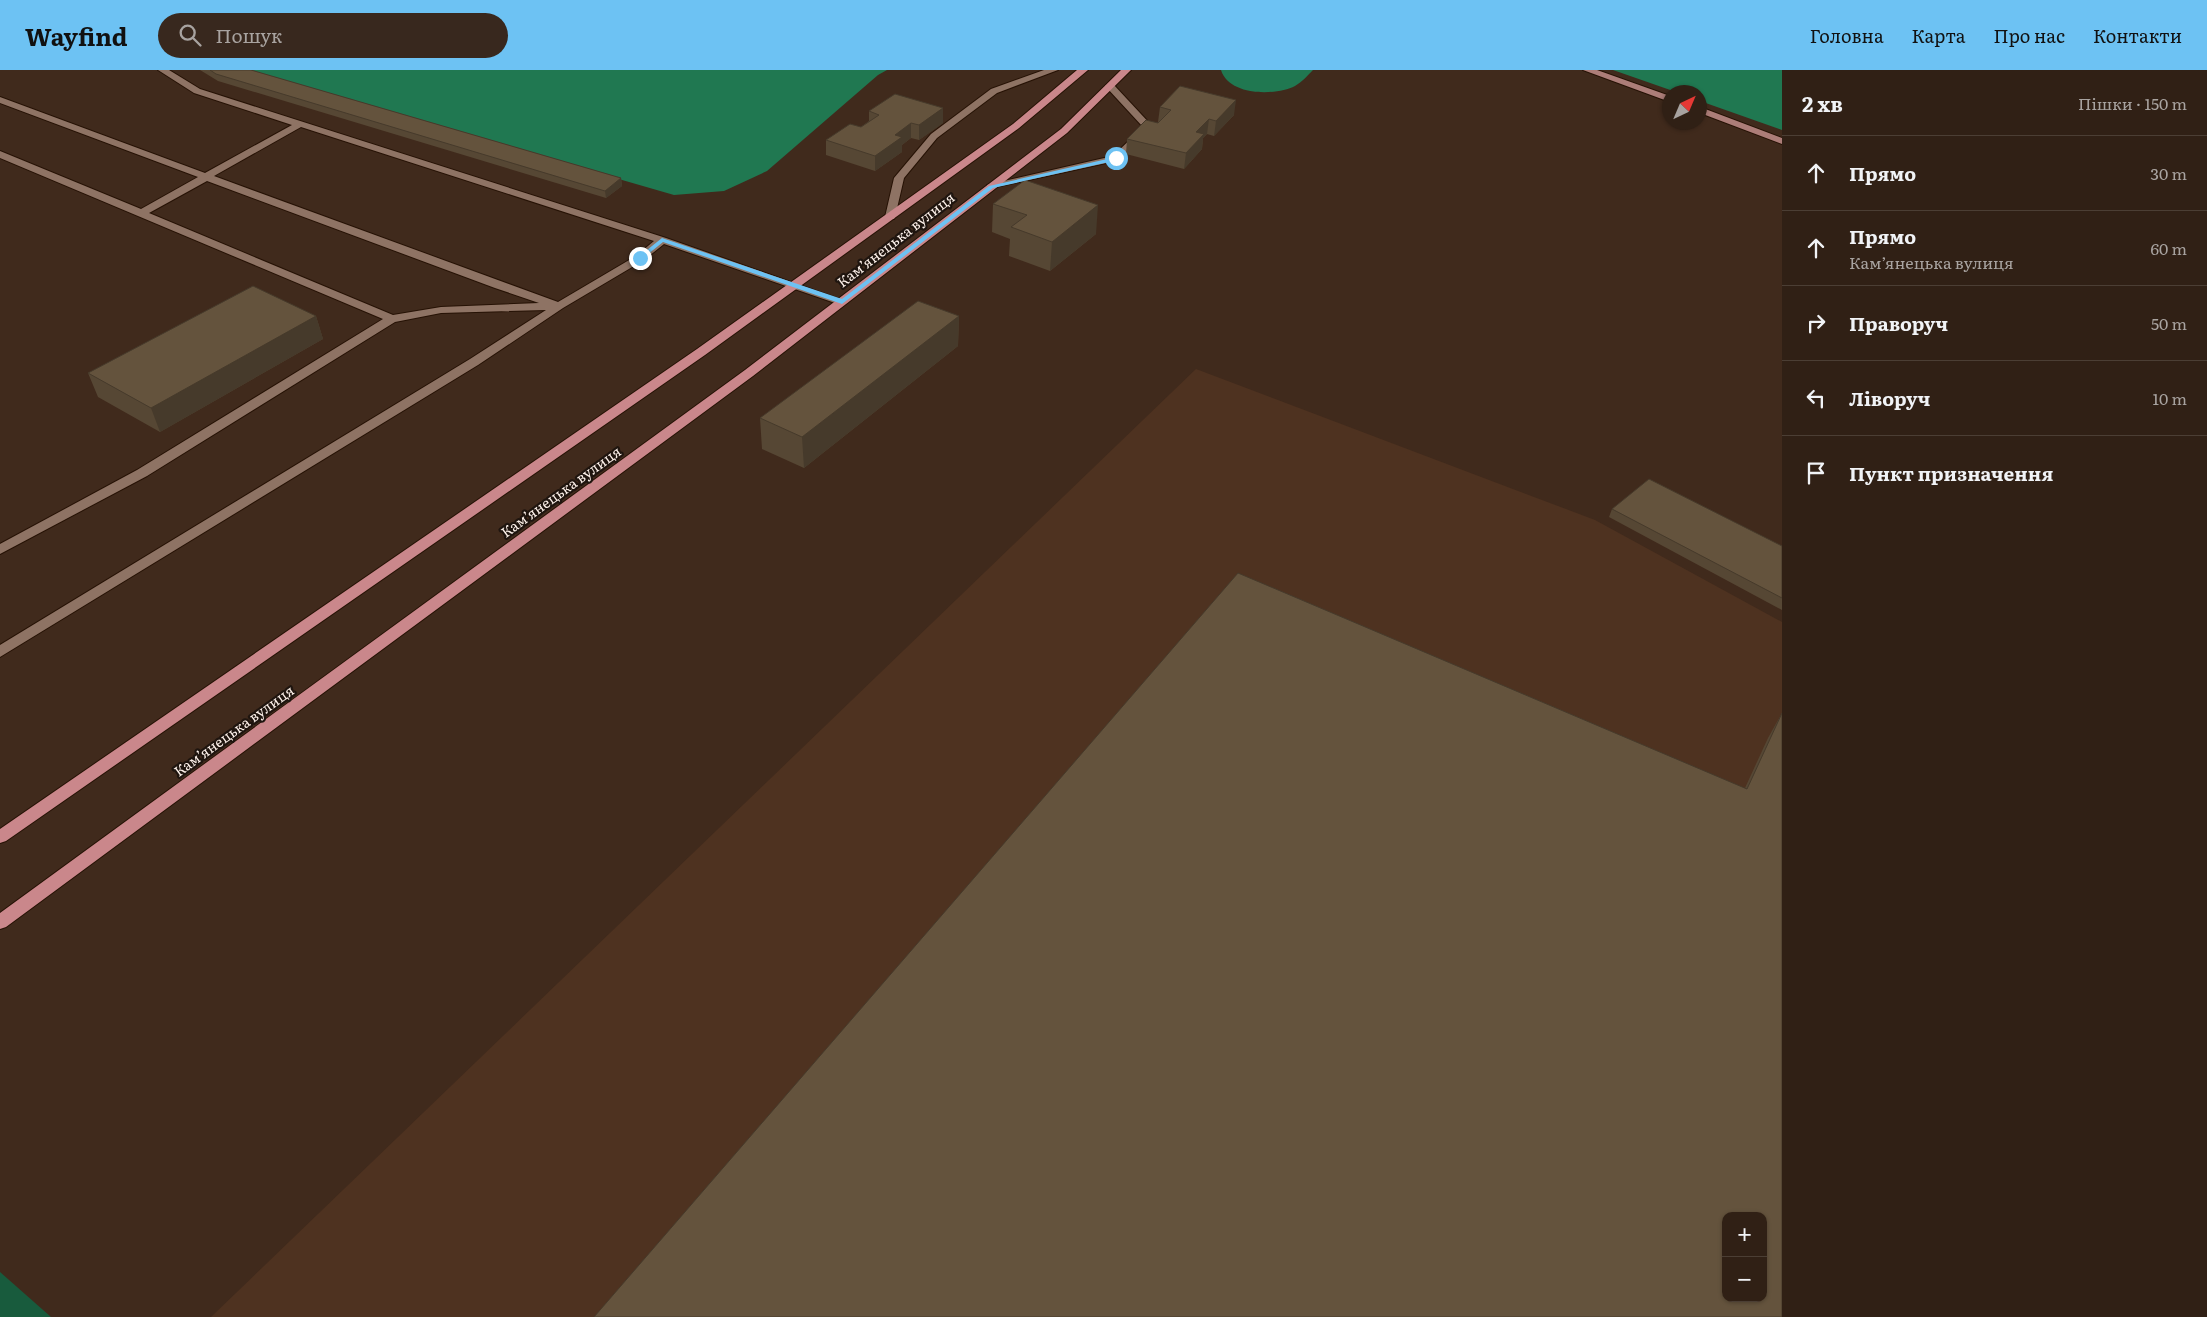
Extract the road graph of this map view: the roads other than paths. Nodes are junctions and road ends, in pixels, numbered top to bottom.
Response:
1 (163, 70) edge
2 (1053, 70) edge
3 (1083, 70) edge
4 (1126, 70) edge
5 (1588, 70) edge
6 (1110, 86) junction
7 (1662, 97) edge
8 (0, 100) edge
9 (1707, 113) edge
10 (300, 124) junction
11 (1782, 140) edge
12 (0, 154) edge
13 (206, 177) junction
14 (991, 187) junction
15 (140, 214) junction
16 (890, 217) junction
17 (662, 240) junction
18 (794, 285) junction
19 (842, 302) junction
20 (559, 306) junction
21 (392, 319) junction
22 (0, 550) edge
23 (0, 652) edge
24 (0, 837) edge
25 (0, 922) edge

1 - 10 lane
2 - 16 lane
3 - 16 main road
4 - 6 main road, Камʼянецька вулиця
5 - 7 street
6 - 14 main road, Камʼянецька вулиця
6 - 14 lane
8 - 13 lane
9 - 11 street
10 - 13 lane
10 - 17 lane
12 - 15 lane
13 - 15 lane
13 - 20 lane
14 - 19 main road, Камʼянецька вулиця
15 - 21 lane
16 - 18 main road
17 - 18 lane
17 - 20 lane
18 - 19 lane
18 - 24 main road
19 - 25 main road, Камʼянецька вулиця
20 - 21 lane
20 - 23 lane
21 - 22 lane

